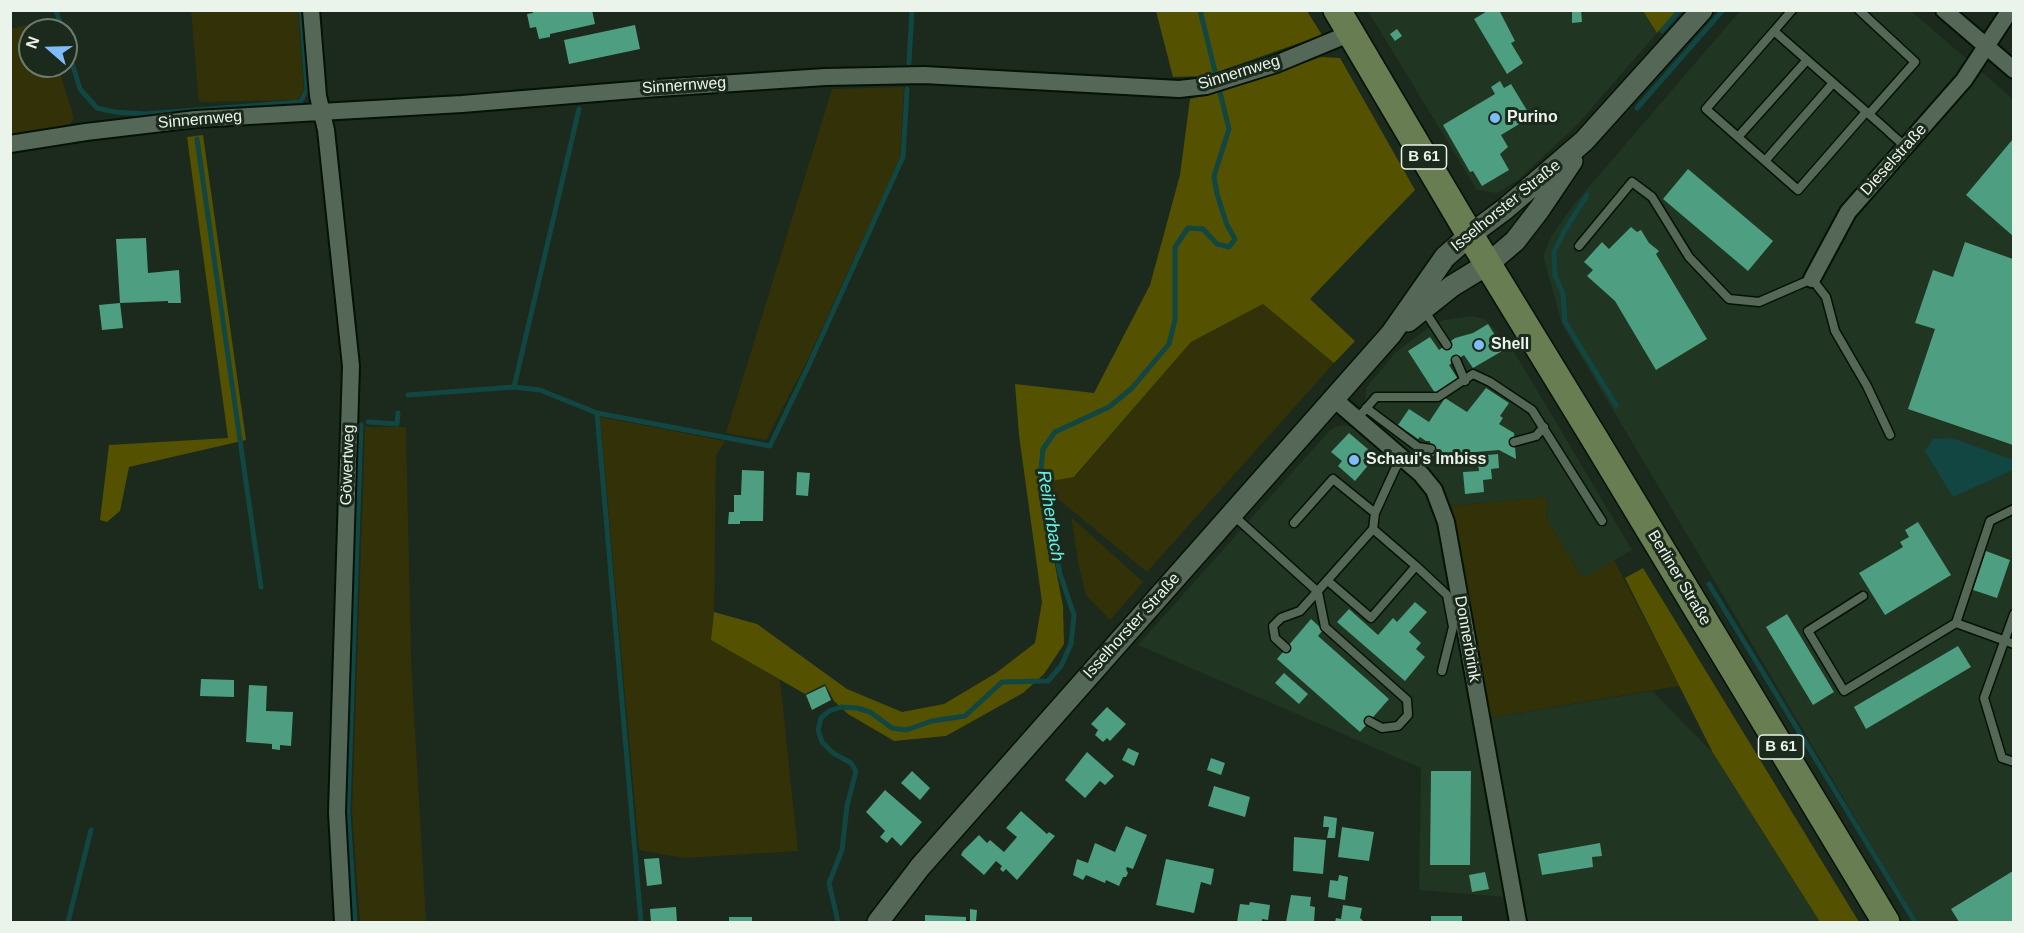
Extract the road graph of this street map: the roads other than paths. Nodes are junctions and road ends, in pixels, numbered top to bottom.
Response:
1 (311, 10) edge
2 (1702, 10) edge
3 (1792, 10) edge
4 (1860, 10) edge
5 (1944, 10) edge
6 (2010, 10) edge
7 (1344, 22) edge
8 (1774, 31) junction
9 (1985, 46) junction
10 (1807, 60) junction
11 (2013, 70) edge
12 (1833, 83) junction
13 (322, 110) junction
14 (1868, 113) junction
15 (1738, 137) junction
16 (1584, 141) junction
17 (10, 144) edge
18 (1906, 147) junction
19 (1765, 161) junction
20 (1470, 235) junction
21 (1579, 246) dead end
22 (1488, 264) junction
23 (1812, 279) junction
24 (1419, 304) junction
25 (1447, 345) dead end
26 (1456, 360) dead end
27 (1465, 381) junction
28 (1334, 399) junction
29 (1362, 413) junction
30 (1544, 427) junction
31 (1890, 435) dead end
32 (1515, 442) dead end
33 (1431, 449) dead end
34 (1404, 458) junction
35 (2013, 509) edge
36 (1375, 513) junction
37 (1232, 514) junction
38 (1602, 521) dead end
39 (1294, 523) dead end
40 (1373, 529) junction
41 (1416, 566) junction
42 (1328, 581) junction
43 (1318, 592) junction
44 (1863, 596) dead end
45 (2013, 614) edge
46 (1956, 623) junction
47 (2004, 641) junction
48 (2013, 644) edge
49 (1286, 648) dead end
50 (1442, 671) dead end
51 (1369, 721) dead end
52 (2013, 762) edge
53 (343, 922) edge
54 (878, 922) edge
55 (1518, 922) edge
56 (1886, 922) edge

1 - 13 street, Göwertweg
2 - 16 street, Isselhorster Straße
3 - 8 lane
4 - 14 lane
5 - 9 street
6 - 9 street, Dieselstraße
7 - 13 street, Sinnernweg
7 - 20 main road, B 61
8 - 10 lane
8 - 15 lane
9 - 11 street
9 - 18 street, Dieselstraße
10 - 12 lane
10 - 15 lane
12 - 14 lane
12 - 19 lane
13 - 17 street, Sinnernweg
13 - 53 street, Göwertweg
14 - 18 lane
14 - 19 lane
15 - 19 lane
16 - 20 street, Isselhorster Straße
16 - 22 street, Isselhorster Straße
18 - 23 street, Dieselstraße
20 - 22 main road, Berliner Straße / B 61
20 - 24 street, Isselhorster Straße
21 - 23 lane
22 - 24 street, Isselhorster Straße
22 - 56 main road, Berliner Straße / B 61
23 - 31 lane
24 - 25 lane
24 - 28 street, Isselhorster Straße
26 - 27 lane
27 - 29 lane
27 - 30 lane
28 - 29 street, Donnerbrink
28 - 37 street, Isselhorster Straße
29 - 33 lane
29 - 34 street, Donnerbrink
30 - 32 lane
30 - 38 lane
34 - 36 lane
34 - 55 street, Donnerbrink
35 - 46 lane
36 - 39 lane
36 - 40 lane
37 - 43 lane
37 - 54 street, Isselhorster Straße
40 - 41 lane
40 - 42 lane
41 - 42 lane
41 - 50 lane
42 - 43 lane
43 - 49 lane
43 - 51 lane
44 - 46 lane
45 - 47 lane
46 - 47 lane
47 - 48 lane
47 - 52 lane

